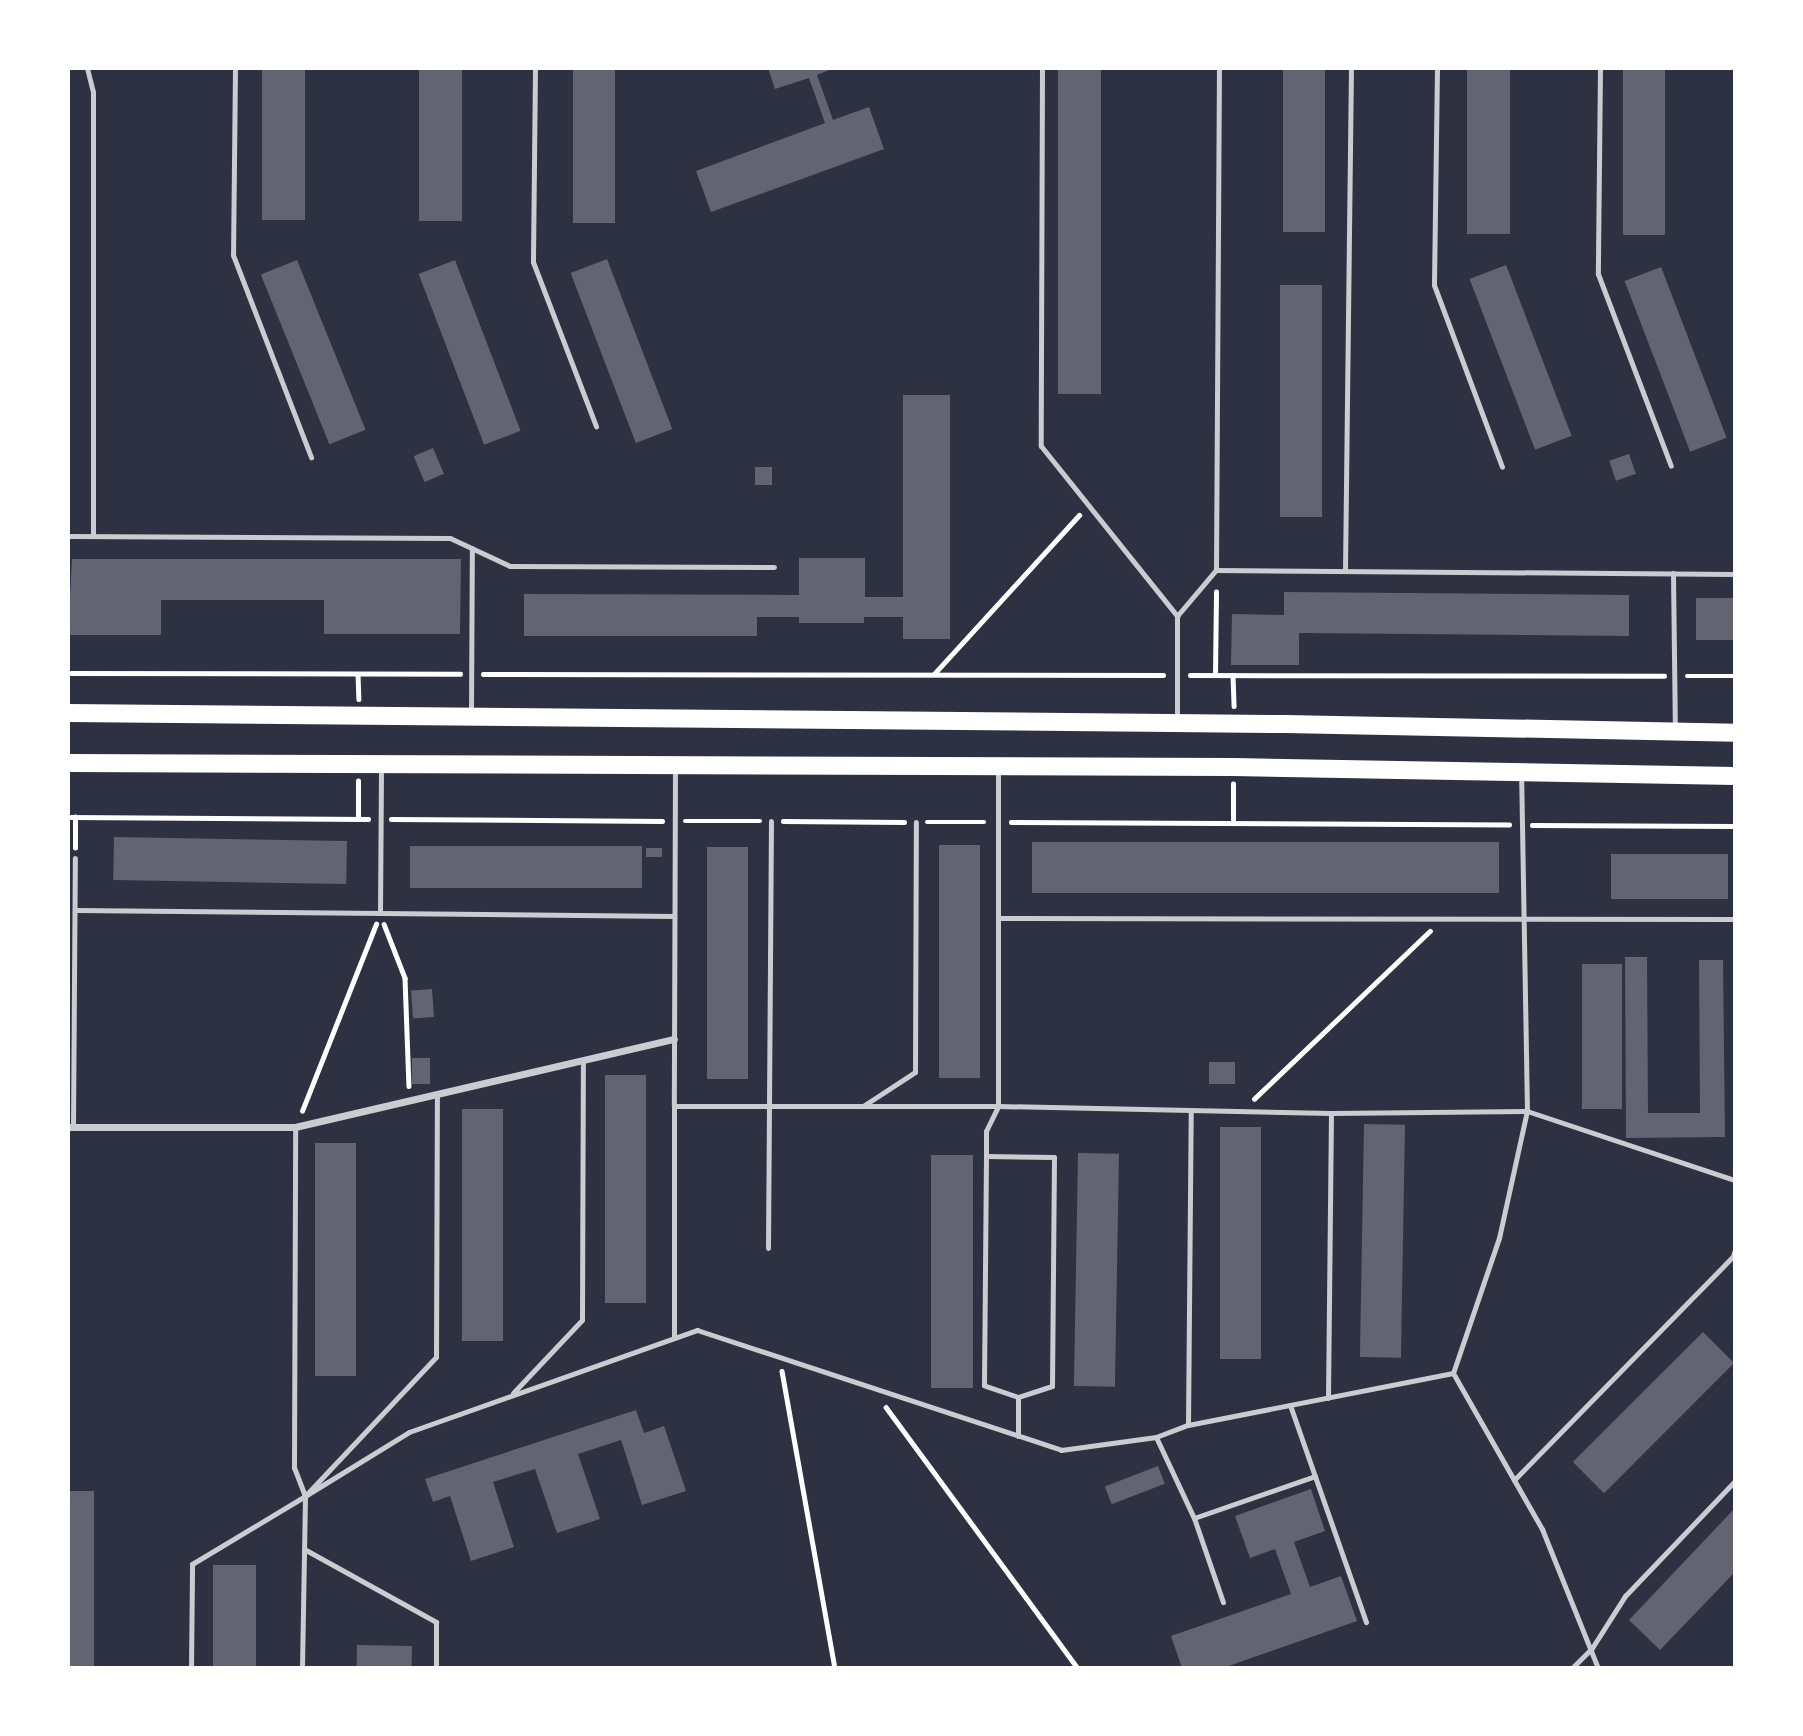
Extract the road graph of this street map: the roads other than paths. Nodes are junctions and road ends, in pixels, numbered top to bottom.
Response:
1 (87, 68) edge
2 (235, 68) edge
3 (535, 68) edge
4 (1042, 68) edge
5 (1219, 68) edge
6 (1351, 68) edge
7 (1437, 68) edge
8 (1600, 68) edge
9 (596, 426) dead end
10 (311, 457) dead end
11 (1671, 466) dead end
12 (1502, 467) dead end
13 (68, 536) edge
14 (93, 536) junction
15 (472, 548) junction
16 (774, 567) dead end
17 (1216, 570) junction
18 (1345, 571) junction
19 (1673, 573) junction
20 (1735, 573) edge
21 (1177, 616) junction
22 (68, 713) edge
23 (471, 716) junction
24 (1178, 723) junction
25 (1676, 732) junction
26 (1735, 733) edge
27 (68, 763) edge
28 (381, 764) junction
29 (675, 765) junction
30 (998, 766) junction
31 (1521, 771) junction
32 (1735, 776) edge
33 (771, 821) dead end
34 (916, 822) dead end
35 (75, 858) road end
36 (75, 910) junction
37 (380, 913) junction
38 (674, 916) junction
39 (998, 918) junction
40 (1735, 919) edge
41 (1524, 920) junction
42 (674, 1039) junction
43 (583, 1060) junction
44 (437, 1094) junction
45 (998, 1105) junction
46 (674, 1106) junction
47 (771, 1106) junction
48 (863, 1106) junction
49 (1191, 1111) junction
50 (1527, 1111) junction
51 (1331, 1113) junction
52 (71, 1127) edge
53 (295, 1127) junction
54 (986, 1156) junction
55 (1735, 1180) edge
56 (768, 1248) dead end
57 (1734, 1256) edge
58 (674, 1338) junction
59 (1453, 1373) junction
60 (512, 1394) junction
61 (1018, 1397) junction
62 (1328, 1398) junction
63 (1290, 1405) junction
64 (1188, 1425) junction
65 (1018, 1436) junction
66 (1156, 1437) junction
67 (1315, 1476) junction
68 (1514, 1480) junction
69 (1735, 1481) edge
70 (305, 1496) junction
71 (1194, 1518) junction
72 (304, 1549) junction
73 (1223, 1602) dead end
74 (1366, 1622) dead end
75 (1592, 1648) junction
76 (191, 1668) edge
77 (302, 1668) edge
78 (436, 1668) edge
79 (1572, 1668) edge
80 (1598, 1668) edge

1 - 14 lane
2 - 10 lane
3 - 9 lane
4 - 21 lane
5 - 17 lane
6 - 18 lane
7 - 12 lane
8 - 11 lane
13 - 14 lane
14 - 15 lane
15 - 16 lane
15 - 23 lane
17 - 18 lane
17 - 21 lane
18 - 19 lane
19 - 20 lane
19 - 25 lane
21 - 24 lane
22 - 23 main road
23 - 24 main road
24 - 25 main road
25 - 26 main road
27 - 28 main road
28 - 29 main road
28 - 37 lane
29 - 30 main road
29 - 38 lane
30 - 31 main road
30 - 39 lane
31 - 32 main road
31 - 41 lane
33 - 47 lane
34 - 48 lane
35 - 36 lane
36 - 37 lane
36 - 52 lane
37 - 38 lane
38 - 42 lane
39 - 41 lane
39 - 45 lane
40 - 41 lane
41 - 50 lane
42 - 43 street
42 - 46 lane
43 - 44 street
43 - 60 lane
44 - 53 street
44 - 70 lane
45 - 48 lane
45 - 49 lane
45 - 54 lane
46 - 47 lane
46 - 58 lane
47 - 48 lane
47 - 56 lane
49 - 51 lane
49 - 64 lane
50 - 51 lane
50 - 55 lane
50 - 59 lane
51 - 62 lane
52 - 53 street
53 - 70 lane
54 - 61 lane
54 - 61 lane
57 - 68 lane
58 - 60 lane
58 - 65 lane
59 - 62 lane
59 - 68 lane
60 - 70 lane
61 - 65 lane
62 - 63 lane
63 - 64 lane
63 - 67 lane
64 - 66 lane
65 - 66 lane
66 - 71 lane
67 - 71 lane
67 - 74 lane
68 - 75 lane
69 - 75 lane
70 - 72 lane
70 - 76 lane
71 - 73 lane
72 - 77 lane
72 - 78 lane
75 - 79 lane
75 - 80 lane

